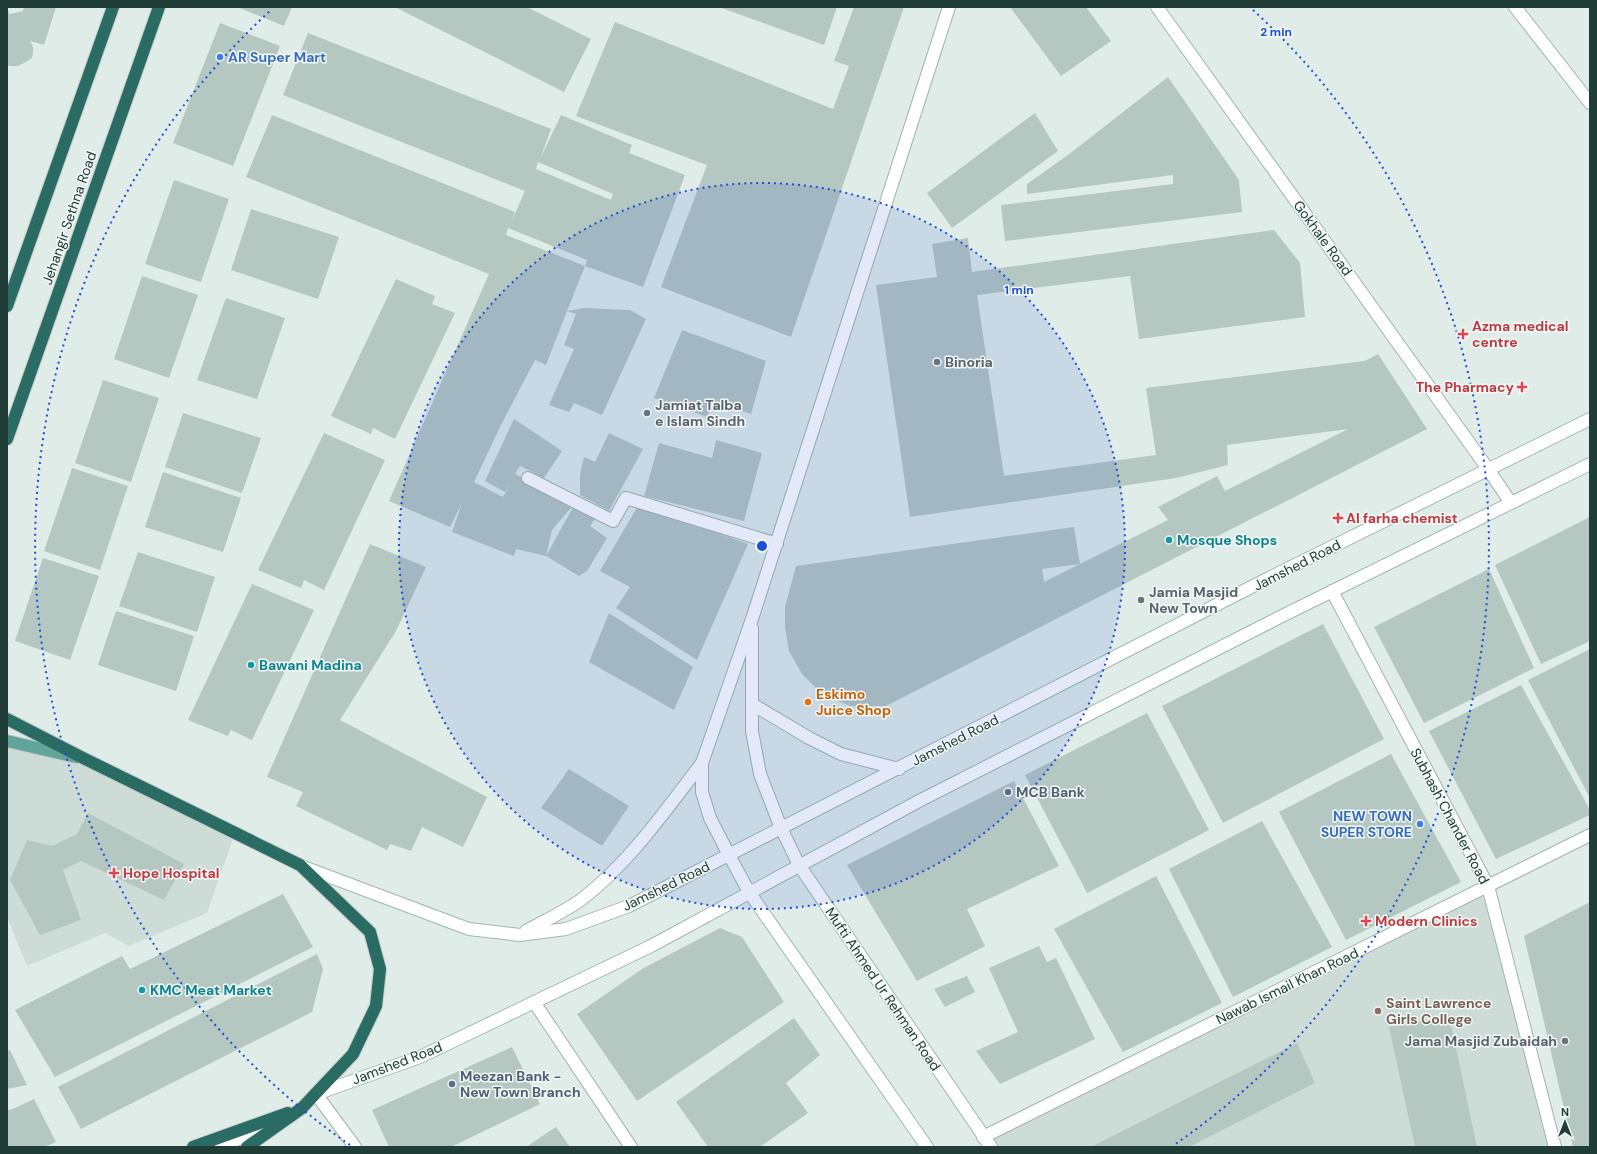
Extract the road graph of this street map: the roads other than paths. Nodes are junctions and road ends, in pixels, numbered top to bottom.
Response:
1 (113, 7) edge
2 (158, 7) edge
3 (950, 7) edge
4 (1157, 7) edge
5 (1515, 7) edge
6 (1590, 103) edge
7 (7, 306) edge
8 (1590, 419) edge
9 (7, 439) edge
10 (1590, 464) edge
11 (1488, 469) junction
12 (528, 478) dead end
13 (1510, 503) junction
14 (777, 544) junction
15 (1332, 591) junction
16 (752, 619) junction
17 (752, 704) junction
18 (7, 719) edge
19 (7, 741) edge
20 (82, 758) junction
21 (702, 763) junction
22 (899, 768) junction
23 (781, 828) junction
24 (1590, 835) edge
25 (729, 855) junction
26 (300, 865) junction
27 (799, 865) junction
28 (1488, 886) junction
29 (750, 892) junction
30 (520, 935) junction
31 (534, 1002) junction
32 (316, 1094) junction
33 (302, 1108) junction
34 (983, 1137) junction
35 (193, 1147) edge
36 (221, 1147) edge
37 (247, 1147) edge
38 (355, 1147) edge
39 (631, 1147) edge
40 (927, 1147) edge
41 (991, 1147) edge
42 (1555, 1147) edge

1 - 7 highway, Jehangir Sethna Road
2 - 9 highway, Jehangir Sethna Road
3 - 14 street
4 - 11 street, Gokhale Road
5 - 6 street
8 - 11 street, Jamshed Road
10 - 13 street, Jamshed Road
11 - 13 street, Gokhale Road
11 - 22 street, Jamshed Road
12 - 14 street
13 - 15 street, Jamshed Road
14 - 16 street
15 - 27 street, Jamshed Road
15 - 28 street, Subhash Chander Road
16 - 17 street, Mufti Ahmed Ur Rehman Road
16 - 21 street
17 - 22 street
17 - 23 street, Mufti Ahmed Ur Rehman Road
18 - 20 highway
19 - 20 main road
20 - 26 highway
21 - 25 street
21 - 30 street
22 - 23 street, Jamshed Road
23 - 25 street, Jamshed Road
23 - 27 street, Mufti Ahmed Ur Rehman Road
24 - 28 street, Nawab Ismail Khan Road
25 - 29 street
25 - 30 street, Jamshed Road
26 - 30 street, Jamshed Road
26 - 32 highway
27 - 29 street, Jamshed Road
27 - 34 street, Mufti Ahmed Ur Rehman Road
28 - 34 street, Nawab Ismail Khan Road
28 - 42 street, Subhash Chander Road
29 - 31 street, Jamshed Road
29 - 40 street
31 - 32 street, Jamshed Road
31 - 39 street
32 - 33 highway
32 - 38 street
33 - 35 highway
33 - 36 street
33 - 37 highway
34 - 41 street, Mufti Ahmed Ur Rehman Road

